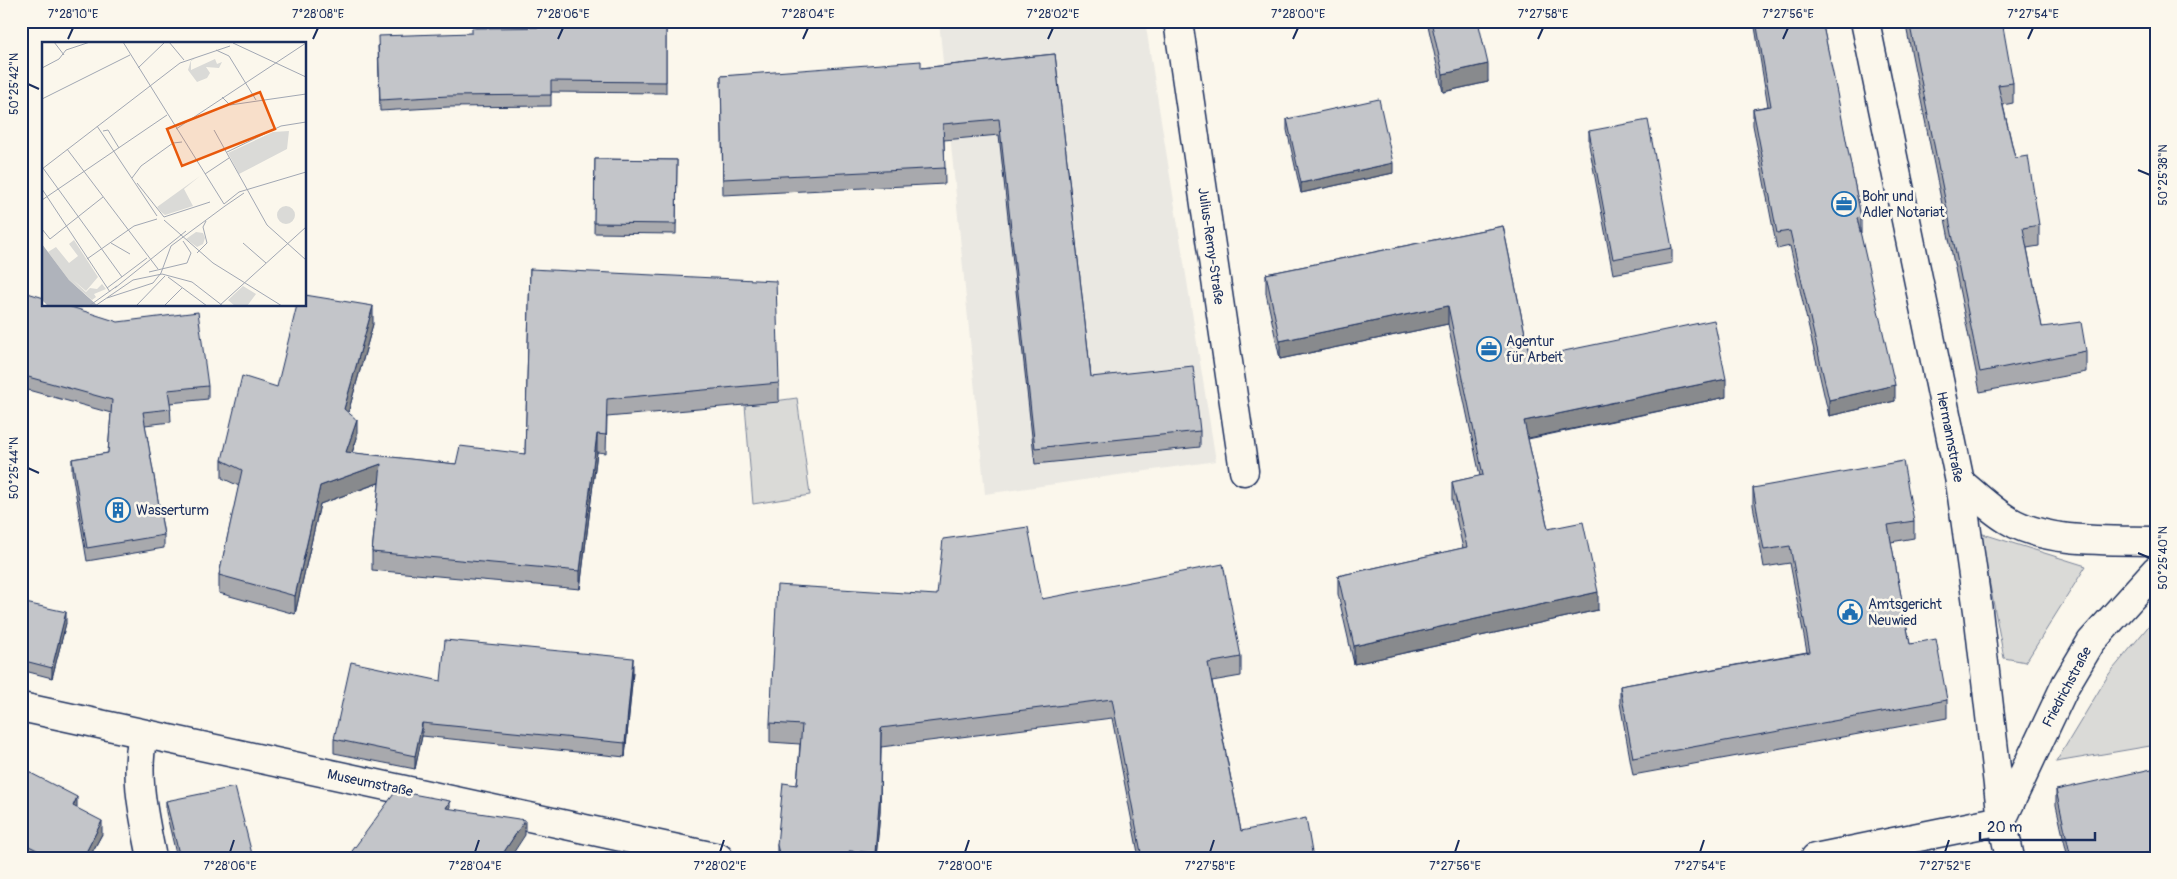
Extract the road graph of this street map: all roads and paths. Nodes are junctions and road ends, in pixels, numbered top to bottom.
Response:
1 (1178, 21) edge
2 (1865, 21) edge
3 (1244, 471) dead end
4 (1960, 482) junction
5 (2156, 541) edge
6 (2156, 570) edge
7 (21, 707) edge
8 (143, 735) junction
9 (2002, 820) junction
10 (152, 858) edge
11 (720, 858) edge
12 (1815, 858) edge
13 (2010, 858) edge

1 - 3 street, Julius-Remy-Straße
2 - 4 street, Hermannstraße
4 - 5 street
4 - 9 street, Hermannstraße
6 - 9 street, Friedrichstraße
7 - 8 street, Museumstraße
8 - 10 street
8 - 11 street, Museumstraße
9 - 12 street
9 - 13 street, Hermannstraße

